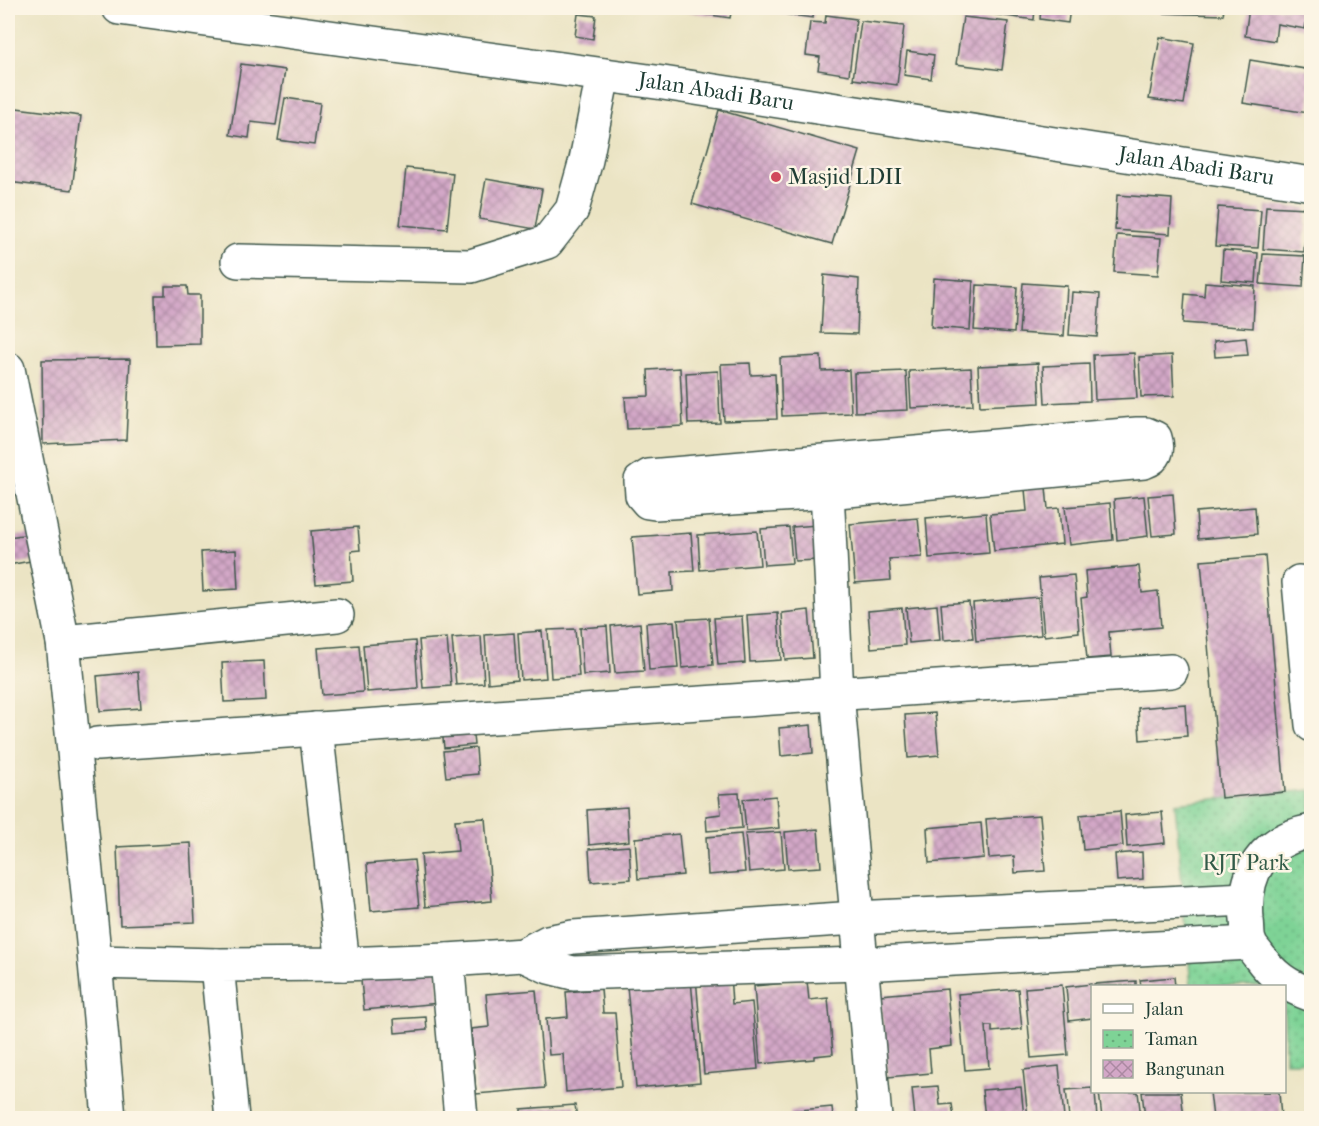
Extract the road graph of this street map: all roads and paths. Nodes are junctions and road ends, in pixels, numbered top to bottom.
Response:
1 (119, 8) edge
2 (603, 75) junction
3 (1311, 184) edge
4 (238, 261) dead end
5 (8, 369) edge
6 (12, 417) edge
7 (827, 477) junction
8 (1299, 582) dead end
9 (337, 615) dead end
10 (63, 642) junction
11 (1171, 671) dead end
12 (837, 693) junction
13 (1311, 725) edge
14 (316, 729) junction
15 (97, 744) dead end
16 (1311, 831) edge
17 (1245, 899) junction
18 (856, 918) junction
19 (1250, 943) junction
20 (523, 955) junction
21 (447, 960) junction
22 (95, 962) junction
23 (344, 964) junction
24 (861, 964) junction
25 (217, 965) junction
26 (1311, 995) edge
27 (109, 1119) edge
28 (232, 1119) edge
29 (461, 1119) edge
30 (875, 1119) edge

1 - 2 street, Jalan Abadi Baru
2 - 3 street, Jalan Abadi Baru
2 - 4 street
5 - 6 street
6 - 10 street
7 - 7 street
7 - 12 street
8 - 13 street
9 - 10 street
10 - 22 street
11 - 12 street
12 - 14 street
12 - 18 street
14 - 15 street
14 - 23 street
16 - 17 street
17 - 18 street
17 - 19 street
18 - 20 street
18 - 24 street
19 - 24 street
19 - 26 street
20 - 21 street
20 - 24 street
21 - 23 street
21 - 29 street
22 - 25 street
22 - 27 street
23 - 25 street
24 - 30 street
25 - 28 street

